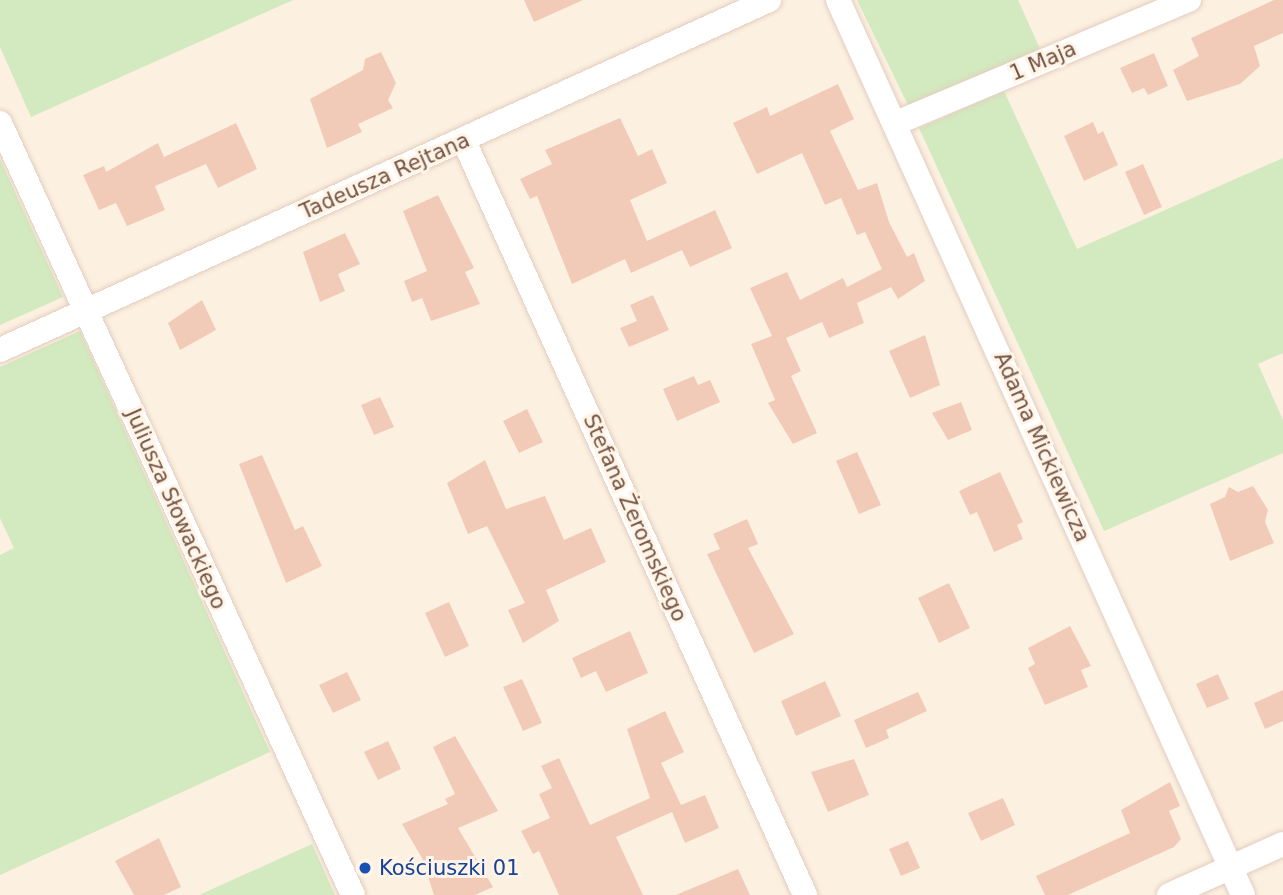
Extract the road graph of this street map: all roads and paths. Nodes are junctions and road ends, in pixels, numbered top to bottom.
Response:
1 (769, 0) edge
2 (838, 0) edge
3 (1189, 0) edge
4 (0, 123) edge
5 (896, 123) junction
6 (464, 141) junction
7 (86, 310) junction
8 (0, 349) edge
9 (1283, 844) edge
10 (1231, 868) junction
11 (353, 895) edge
12 (805, 895) edge
13 (1169, 895) edge
14 (1243, 895) edge

1 - 6 street, Tadeusza Rejtana
2 - 5 street, Adama Mickiewicza
3 - 5 street, 1 Maja
4 - 7 street, Juliusza Słowackiego
5 - 10 street, Adama Mickiewicza
6 - 7 street, Tadeusza Rejtana
6 - 12 street, Stefana Żeromskiego
7 - 8 street, Tadeusza Rejtana
7 - 11 street, Juliusza Słowackiego
9 - 10 street
10 - 13 street
10 - 14 street, Adama Mickiewicza

